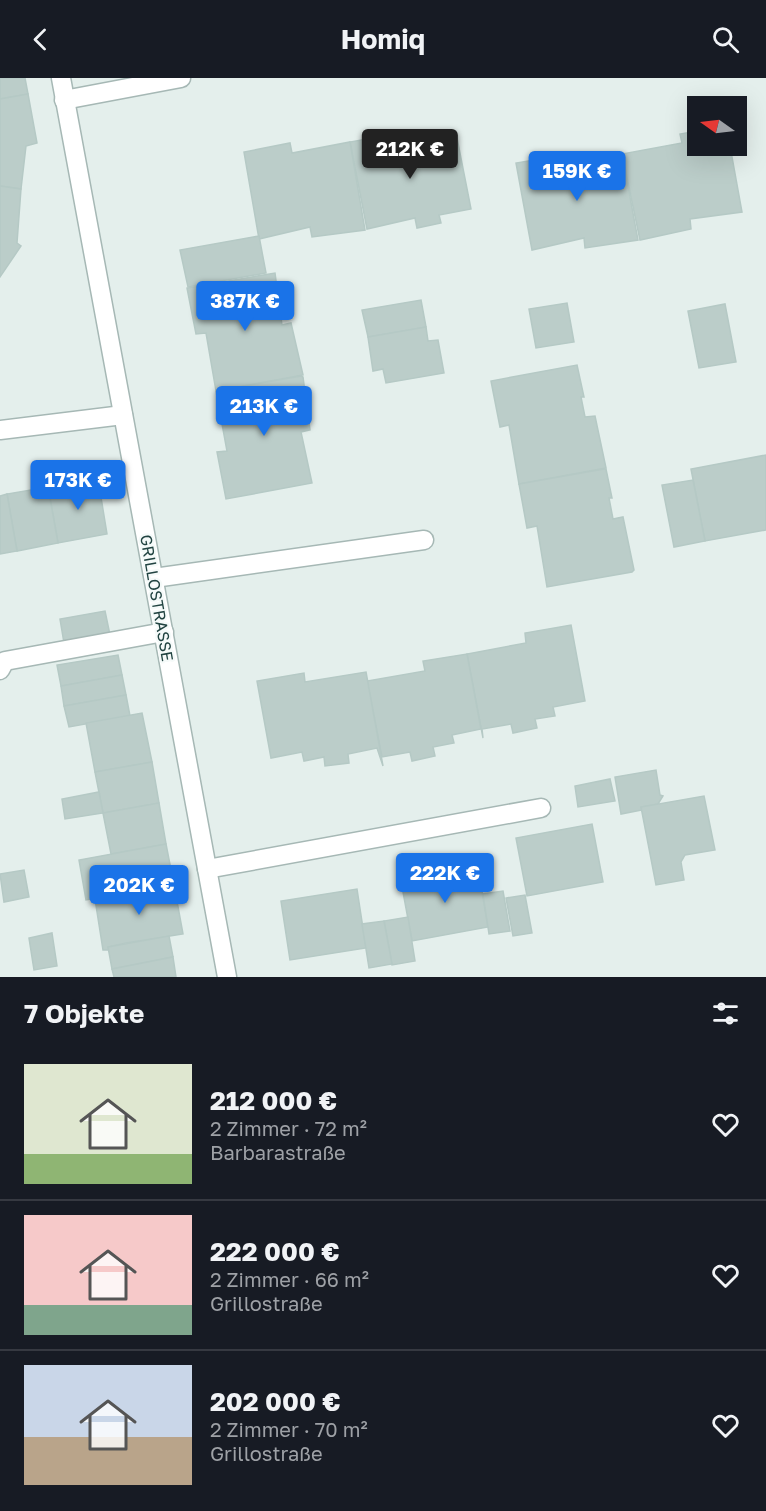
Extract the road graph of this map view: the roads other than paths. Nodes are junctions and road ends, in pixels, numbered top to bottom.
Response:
1 (61, 78) edge
2 (181, 78) edge
3 (64, 100) junction
4 (123, 415) junction
5 (0, 430) edge
6 (424, 540) dead end
7 (154, 578) junction
8 (164, 632) junction
9 (0, 670) edge
10 (541, 808) dead end
11 (207, 869) junction
12 (227, 977) edge

1 - 3 street, GRILLOSTRASSE
2 - 3 street
3 - 4 street, GRILLOSTRASSE
4 - 5 street
4 - 7 street, GRILLOSTRASSE
6 - 7 street
7 - 8 street, GRILLOSTRASSE
8 - 9 street
8 - 11 street, GRILLOSTRASSE
10 - 11 street
11 - 12 street, GRILLOSTRASSE

